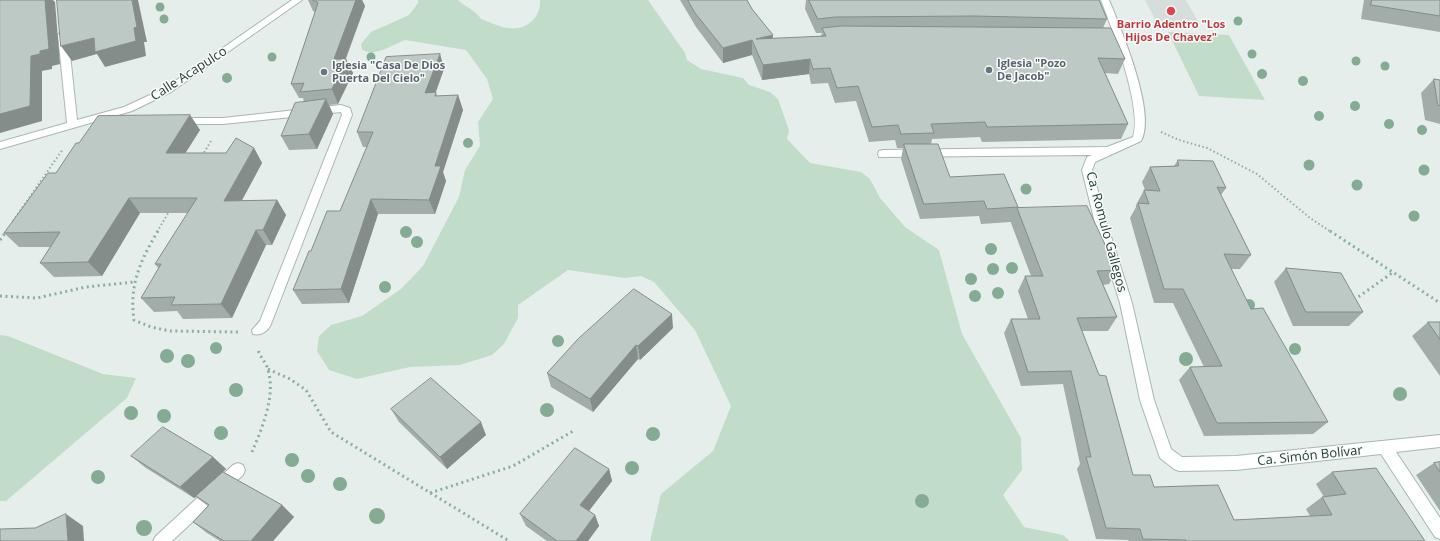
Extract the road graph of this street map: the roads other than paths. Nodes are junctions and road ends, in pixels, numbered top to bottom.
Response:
1 (298, 0) edge
2 (1106, 0) edge
3 (62, 23) edge
4 (99, 117) junction
5 (135, 119) edge
6 (169, 121) edge
7 (76, 124) junction
8 (0, 146) edge
9 (1108, 151) junction
10 (883, 154) dead end
11 (258, 330) road end
12 (1440, 441) edge
13 (1385, 447) junction
14 (1179, 464) joint
15 (238, 470) road end
16 (1440, 532) edge
17 (161, 541) edge

1 - 4 street, Calle Acapulco
2 - 9 street, Ca. Romulo Gallegos
3 - 7 street
4 - 5 street
4 - 7 street, Calle Acapulco
6 - 11 street
7 - 8 street, Calle Acapulco
9 - 10 street
9 - 14 street, Ca. Romulo Gallegos
12 - 13 street, Ca. Simón Bolívar
13 - 14 street, Ca. Simón Bolívar
13 - 16 street
15 - 17 street

